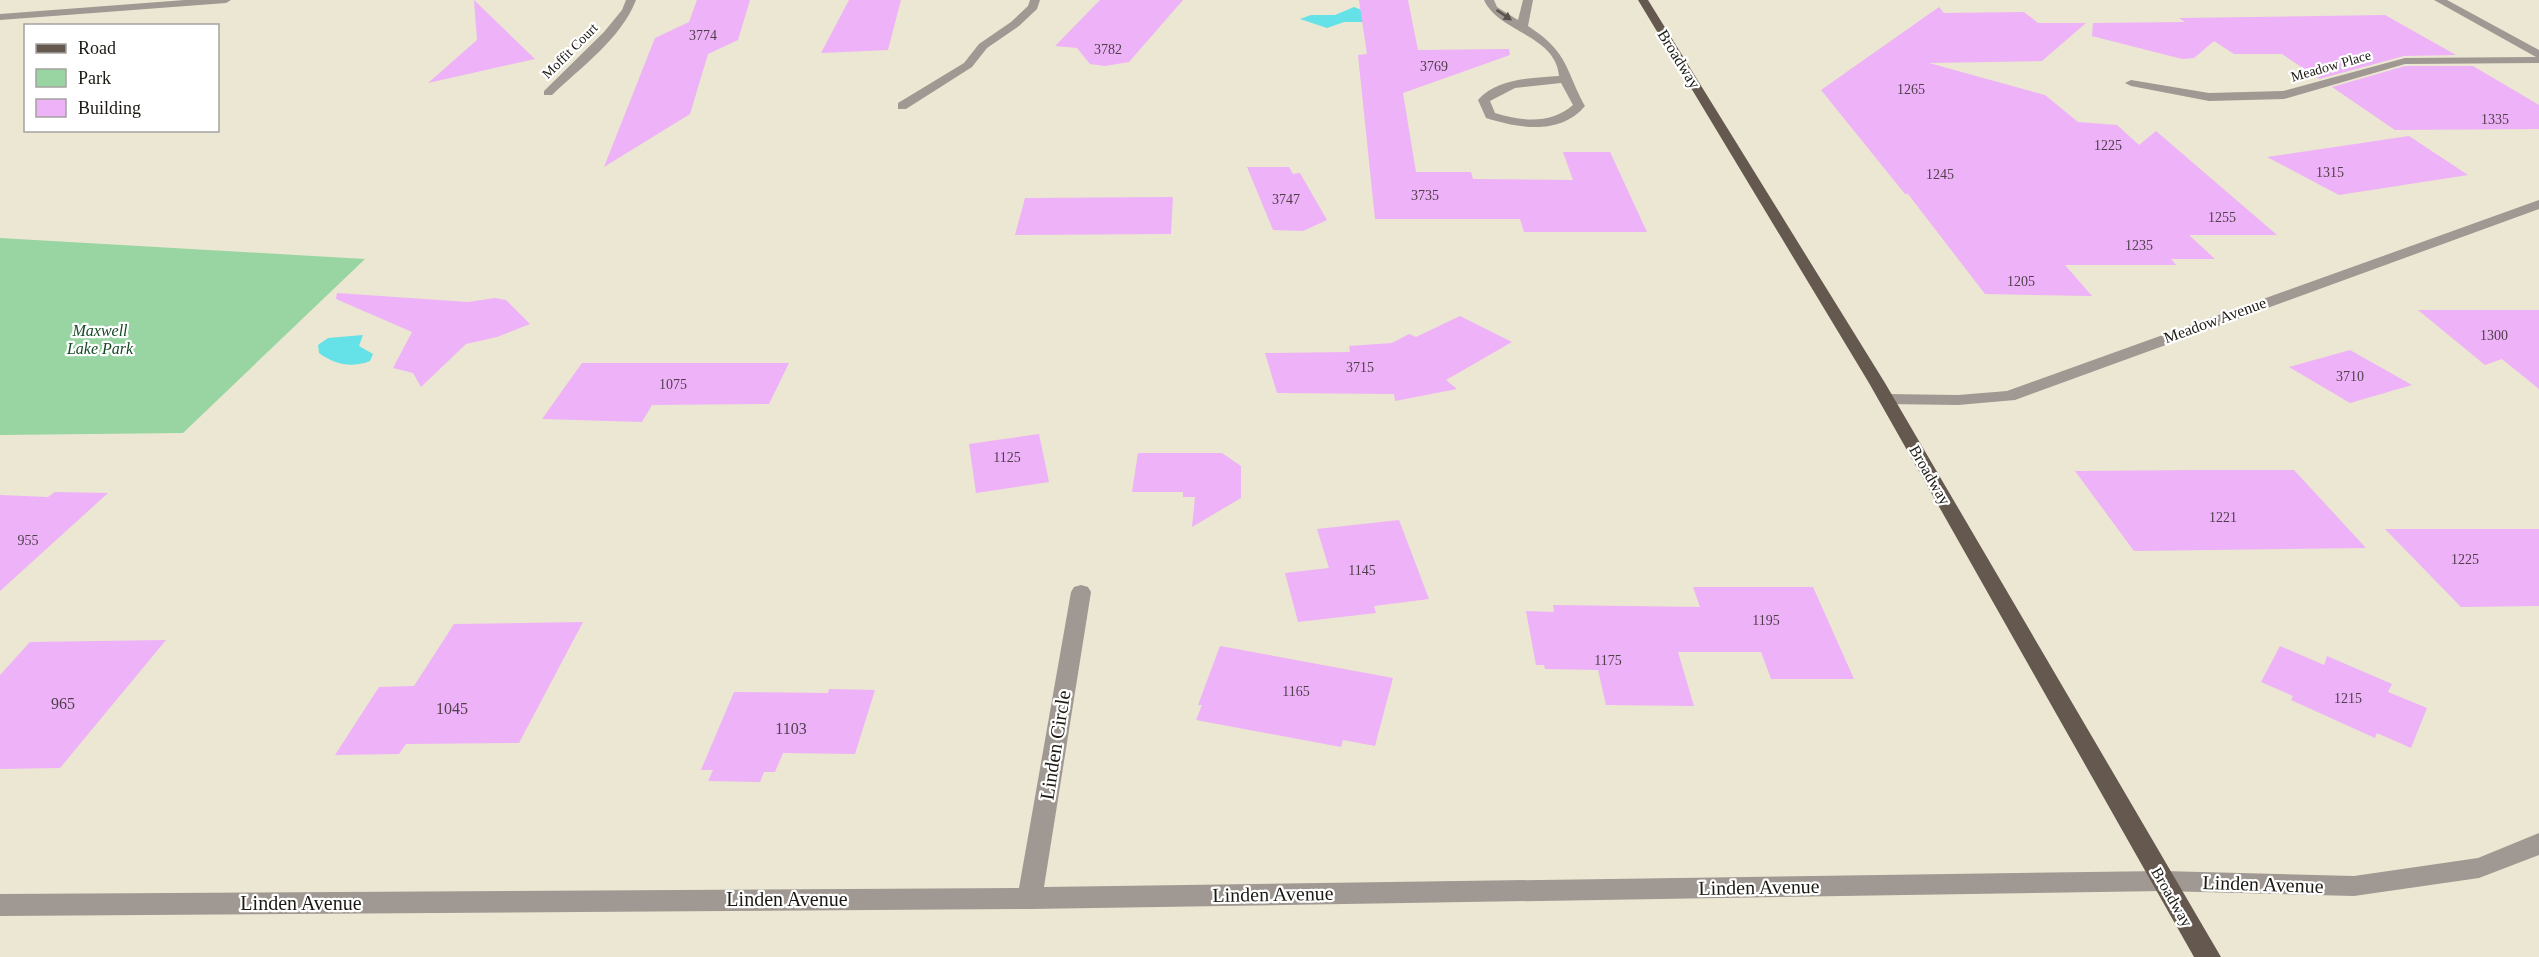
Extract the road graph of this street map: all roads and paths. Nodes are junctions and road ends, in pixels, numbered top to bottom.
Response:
1 (226, 0) edge
2 (631, 0) edge
3 (1035, 0) edge
4 (1489, 0) edge
5 (1528, 0) edge
6 (1643, 0) edge
7 (2439, 0) edge
8 (0, 17) edge
9 (1522, 28) junction
10 (2539, 54) edge
11 (2539, 60) edge
12 (1565, 80) junction
13 (2131, 83) dead end
14 (548, 93) dead end
15 (902, 106) dead end
16 (2539, 204) edge
17 (1886, 399) junction
18 (1081, 592) dead end
19 (2539, 843) edge
20 (2163, 881) junction
21 (1030, 898) junction
22 (0, 905) edge
23 (2208, 957) edge

1 - 8 street
2 - 14 street, Moffit Court
3 - 15 street
4 -> 9 street
5 - 9 street
6 - 17 main road, Broadway
7 - 10 street
9 - 12 street
11 - 13 street, Meadow Place
12 - 12 street
16 - 17 street, Meadow Avenue
17 - 20 main road, Broadway
18 - 21 street, Linden Circle
19 - 20 street, Linden Avenue
20 - 21 street, Linden Avenue
20 - 23 main road, Broadway
21 - 22 street, Linden Avenue

